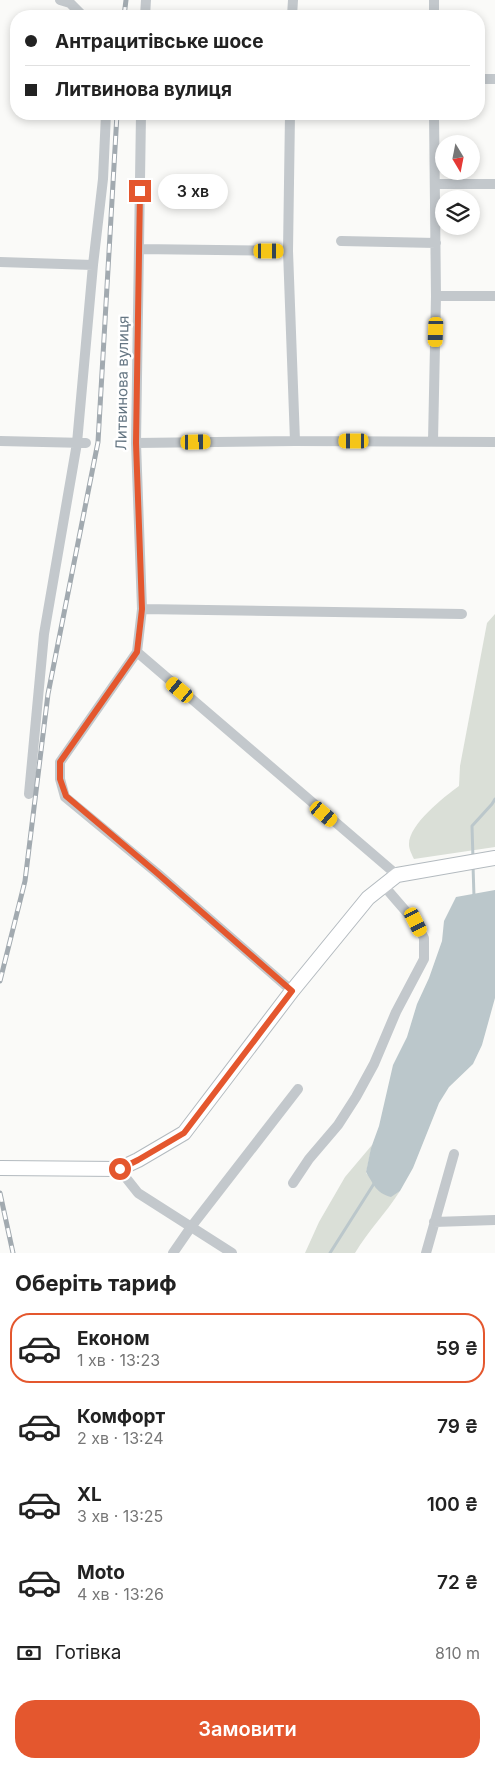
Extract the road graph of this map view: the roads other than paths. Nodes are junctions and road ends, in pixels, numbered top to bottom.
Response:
1 (60, 0) edge
2 (77, 10) edge
3 (106, 120) edge
4 (141, 120) edge
5 (290, 120) edge
6 (434, 120) edge
7 (435, 184) junction
8 (495, 184) edge
9 (341, 241) dead end
10 (436, 243) junction
11 (139, 249) junction
12 (288, 251) junction
13 (0, 262) edge
14 (93, 265) junction
15 (436, 296) junction
16 (495, 296) edge
17 (0, 441) edge
18 (295, 441) junction
19 (433, 441) junction
20 (495, 442) edge
21 (81, 443) junction
22 (136, 443) junction
23 (142, 609) junction
24 (462, 614) dead end
25 (137, 652) junction
26 (28, 794) dead end
27 (495, 858) edge
28 (397, 876) junction
29 (384, 886) junction
30 (292, 991) junction
31 (298, 1089) dead end
32 (454, 1154) dead end
33 (0, 1168) edge
34 (120, 1169) junction
35 (293, 1183) dead end
36 (495, 1220) edge
37 (434, 1222) junction
38 (191, 1227) junction
39 (174, 1253) edge
40 (232, 1253) edge
41 (426, 1253) edge

1 - 2 street
3 - 14 street
4 - 11 street, Литвинова вулиця
5 - 12 street
6 - 7 street
7 - 8 street
7 - 10 street
9 - 10 street
10 - 15 street
11 - 12 street
11 - 22 street, Литвинова вулиця
12 - 18 street
13 - 14 street
14 - 21 street
15 - 16 street
15 - 19 street
17 - 21 street
18 - 19 street
18 - 22 street
19 - 20 street
21 - 26 street
22 - 23 street, Литвинова вулиця
23 - 24 street
23 - 25 street, Литвинова вулиця
25 - 28 street
25 - 30 street
27 - 28 main road
28 - 29 main road
29 - 30 main road
29 - 35 street
30 - 34 main road
31 - 38 street
32 - 37 street
33 - 34 main road
34 - 38 street
36 - 37 street
37 - 41 street
38 - 39 street
38 - 40 street

